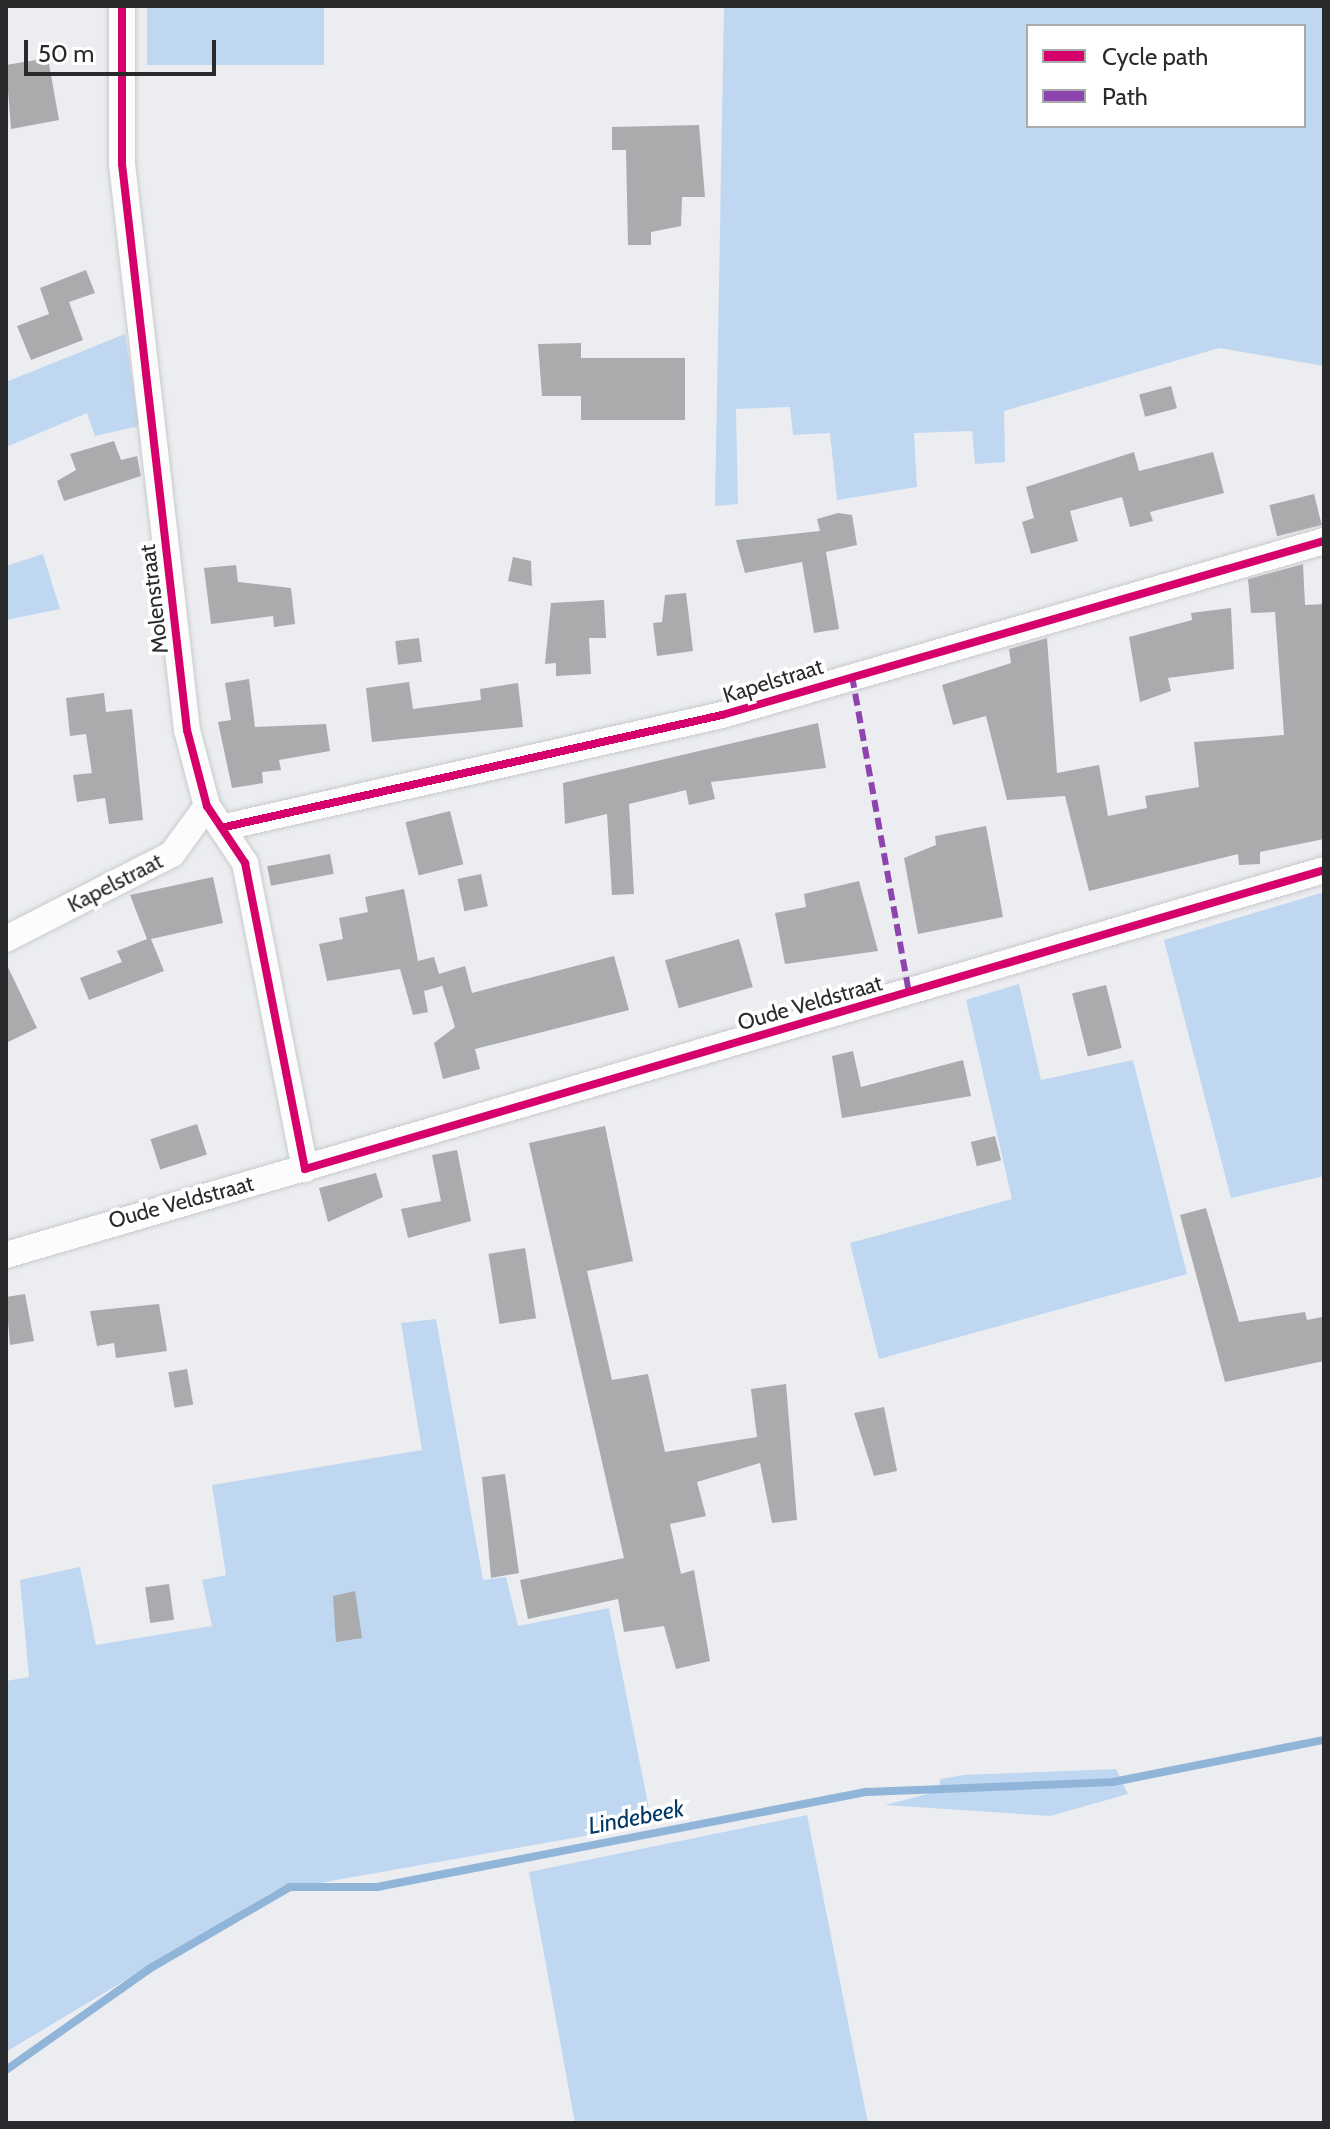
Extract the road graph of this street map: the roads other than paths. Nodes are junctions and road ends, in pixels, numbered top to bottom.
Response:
1 (122, 6) edge
2 (1324, 541) edge
3 (207, 806) junction
4 (225, 827) junction
5 (1324, 870) edge
6 (6, 939) edge
7 (305, 1169) junction
8 (6, 1255) edge

1 - 3 street, Molenstraat
2 - 4 street, Kapelstraat
3 - 4 street, Molenstraat
3 - 6 street, Kapelstraat
4 - 7 street, Molenstraat
5 - 7 street, Oude Veldstraat
7 - 8 street, Oude Veldstraat

